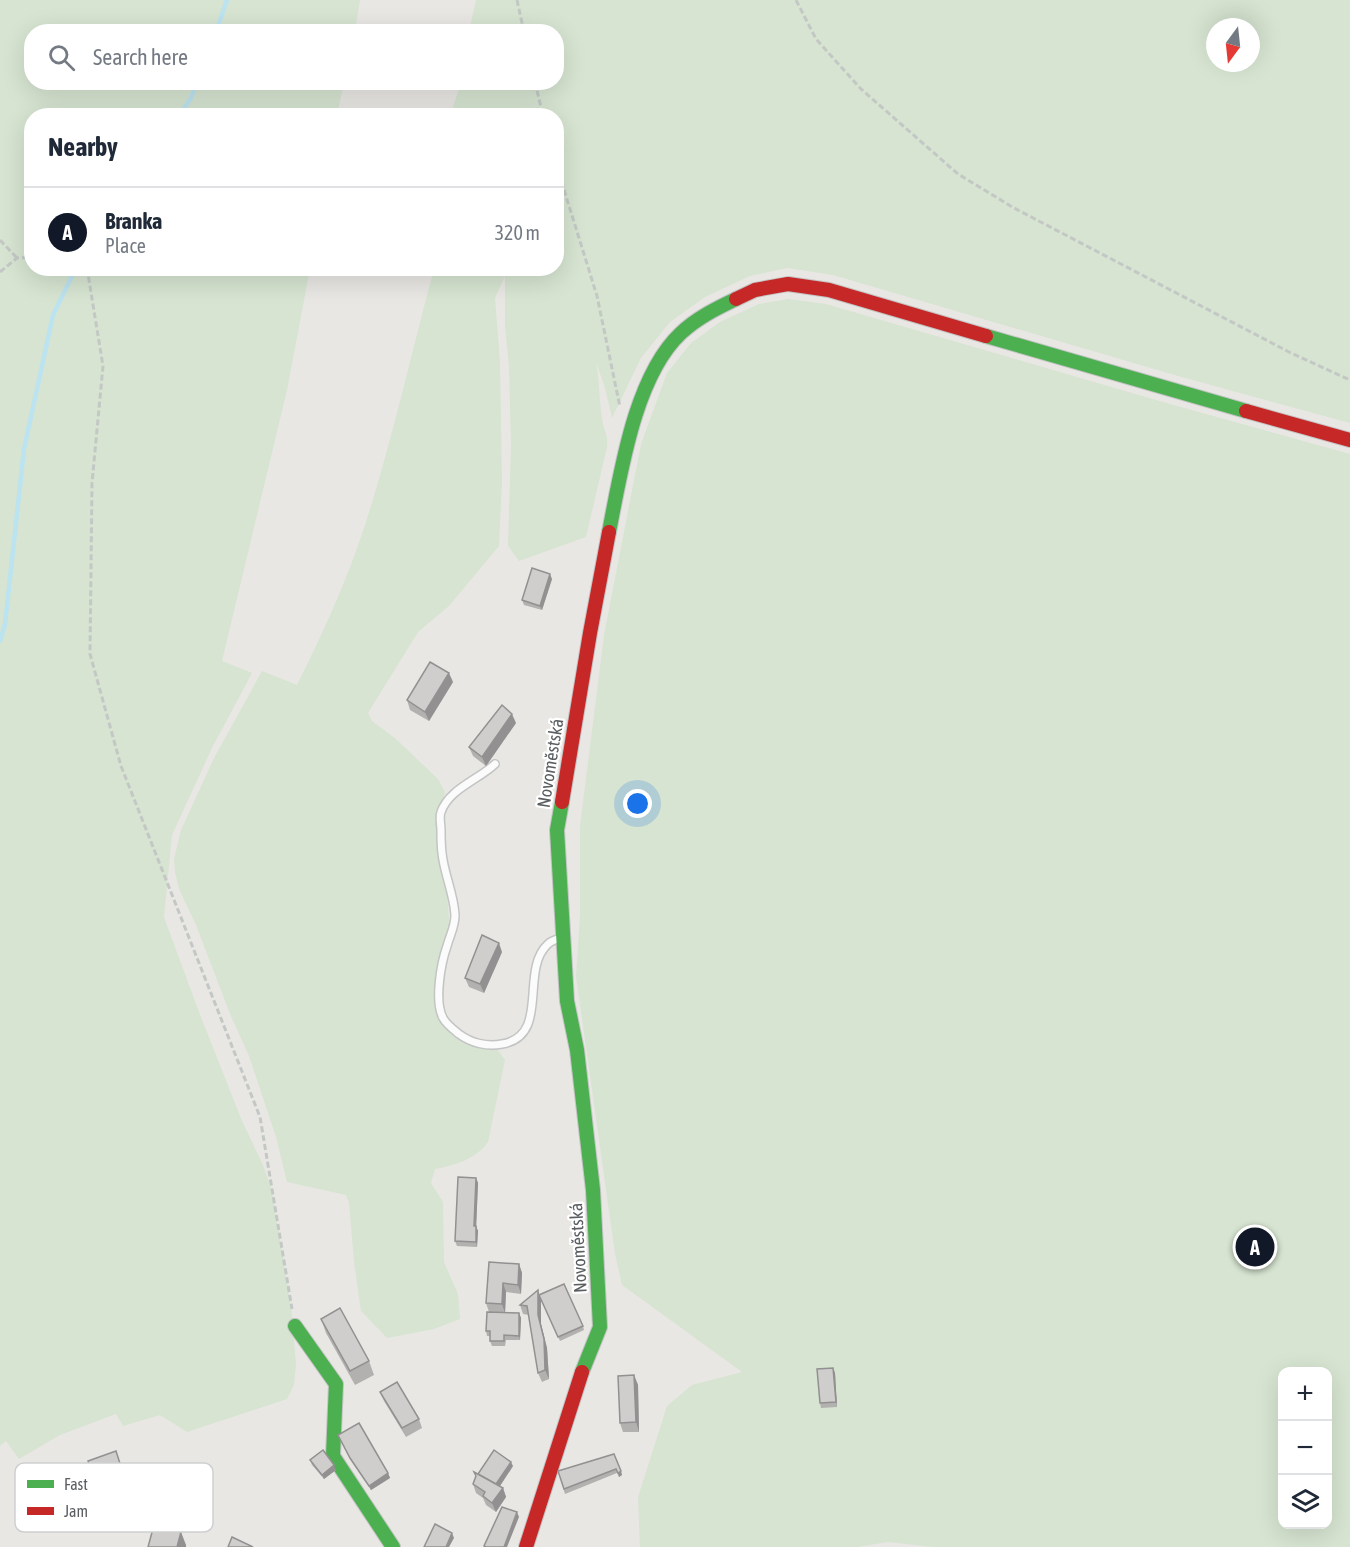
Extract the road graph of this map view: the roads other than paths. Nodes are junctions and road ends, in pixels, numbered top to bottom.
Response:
1 (1350, 440) edge
2 (495, 764) dead end
3 (563, 937) junction
4 (295, 1326) road end
5 (393, 1547) edge
6 (526, 1547) edge

1 - 3 street, Novoměstská
2 - 3 lane
3 - 6 street, Novoměstská
4 - 5 street

